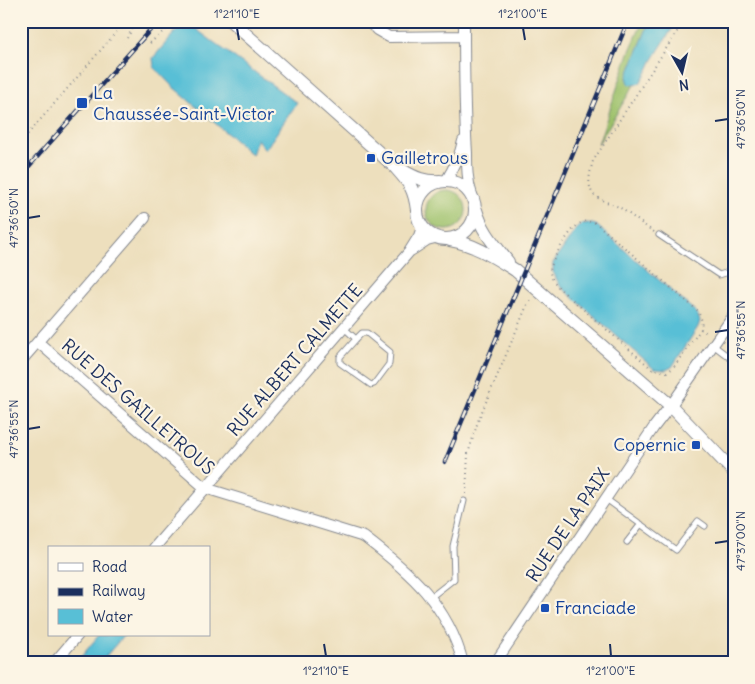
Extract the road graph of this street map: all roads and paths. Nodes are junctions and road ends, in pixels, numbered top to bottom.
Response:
1 (126, 21) edge
2 (137, 21) edge
3 (175, 21) edge
4 (231, 21) edge
5 (368, 21) edge
6 (464, 21) edge
7 (684, 21) edge
8 (464, 36) junction
9 (127, 38) dead end
10 (150, 43) dead end
11 (465, 132) junction
12 (21, 142) edge
13 (394, 166) junction
14 (444, 181) junction
15 (472, 195) junction
16 (476, 209) junction
17 (417, 210) junction
18 (145, 218) dead end
19 (422, 227) junction
20 (658, 235) joint
21 (435, 238) junction
22 (450, 240) junction
23 (409, 252) junction
24 (734, 267) edge
25 (515, 270) junction
26 (539, 291) junction
27 (734, 315) edge
28 (343, 328) junction
29 (700, 328) junction
30 (356, 339) junction
31 (38, 342) junction
32 (715, 343) junction
33 (21, 361) edge
34 (734, 361) edge
35 (670, 406) junction
36 (734, 472) edge
37 (206, 488) junction
38 (606, 498) junction
39 (464, 501) joint
40 (641, 524) junction
41 (705, 526) dead end
42 (627, 542) dead end
43 (156, 546) edge
44 (431, 597) junction
45 (77, 636) edge
46 (54, 663) edge
47 (463, 663) edge
48 (495, 663) edge

1 - 12 path
2 - 9 path
3 - 10 path
4 - 13 street
5 - 8 street
6 - 8 street
7 - 20 path
8 - 11 street
11 - 14 street
11 - 15 street
13 - 14 street
13 - 17 street
14 - 15 street
14 - 17 street
15 - 16 street
16 - 22 street
16 - 25 street
17 - 19 street
18 - 31 street
19 - 21 street
19 - 23 street, RUE ALBERT CALMETTE
20 - 24 lane
21 - 22 street
21 - 23 street, RUE ALBERT CALMETTE
22 - 25 street
23 - 28 street, RUE ALBERT CALMETTE
25 - 26 street
26 - 35 street
26 - 39 path
27 - 32 street, RUE DE LA PAIX
28 - 30 lane
28 - 37 street, RUE ALBERT CALMETTE
29 - 29 path
29 - 32 path
30 - 30 lane
31 - 33 street
31 - 37 street, RUE DES GAILLETROUS
32 - 34 lane
32 - 35 street, RUE DE LA PAIX
35 - 36 street
35 - 38 street, RUE DE LA PAIX
37 - 43 street, RUE ALBERT CALMETTE
37 - 44 street, RUE DES GAILLETROUS
38 - 40 lane
38 - 48 street, RUE DE LA PAIX
39 - 44 lane
40 - 41 lane
40 - 42 lane
44 - 47 street, RUE DES GAILLETROUS
45 - 46 street

